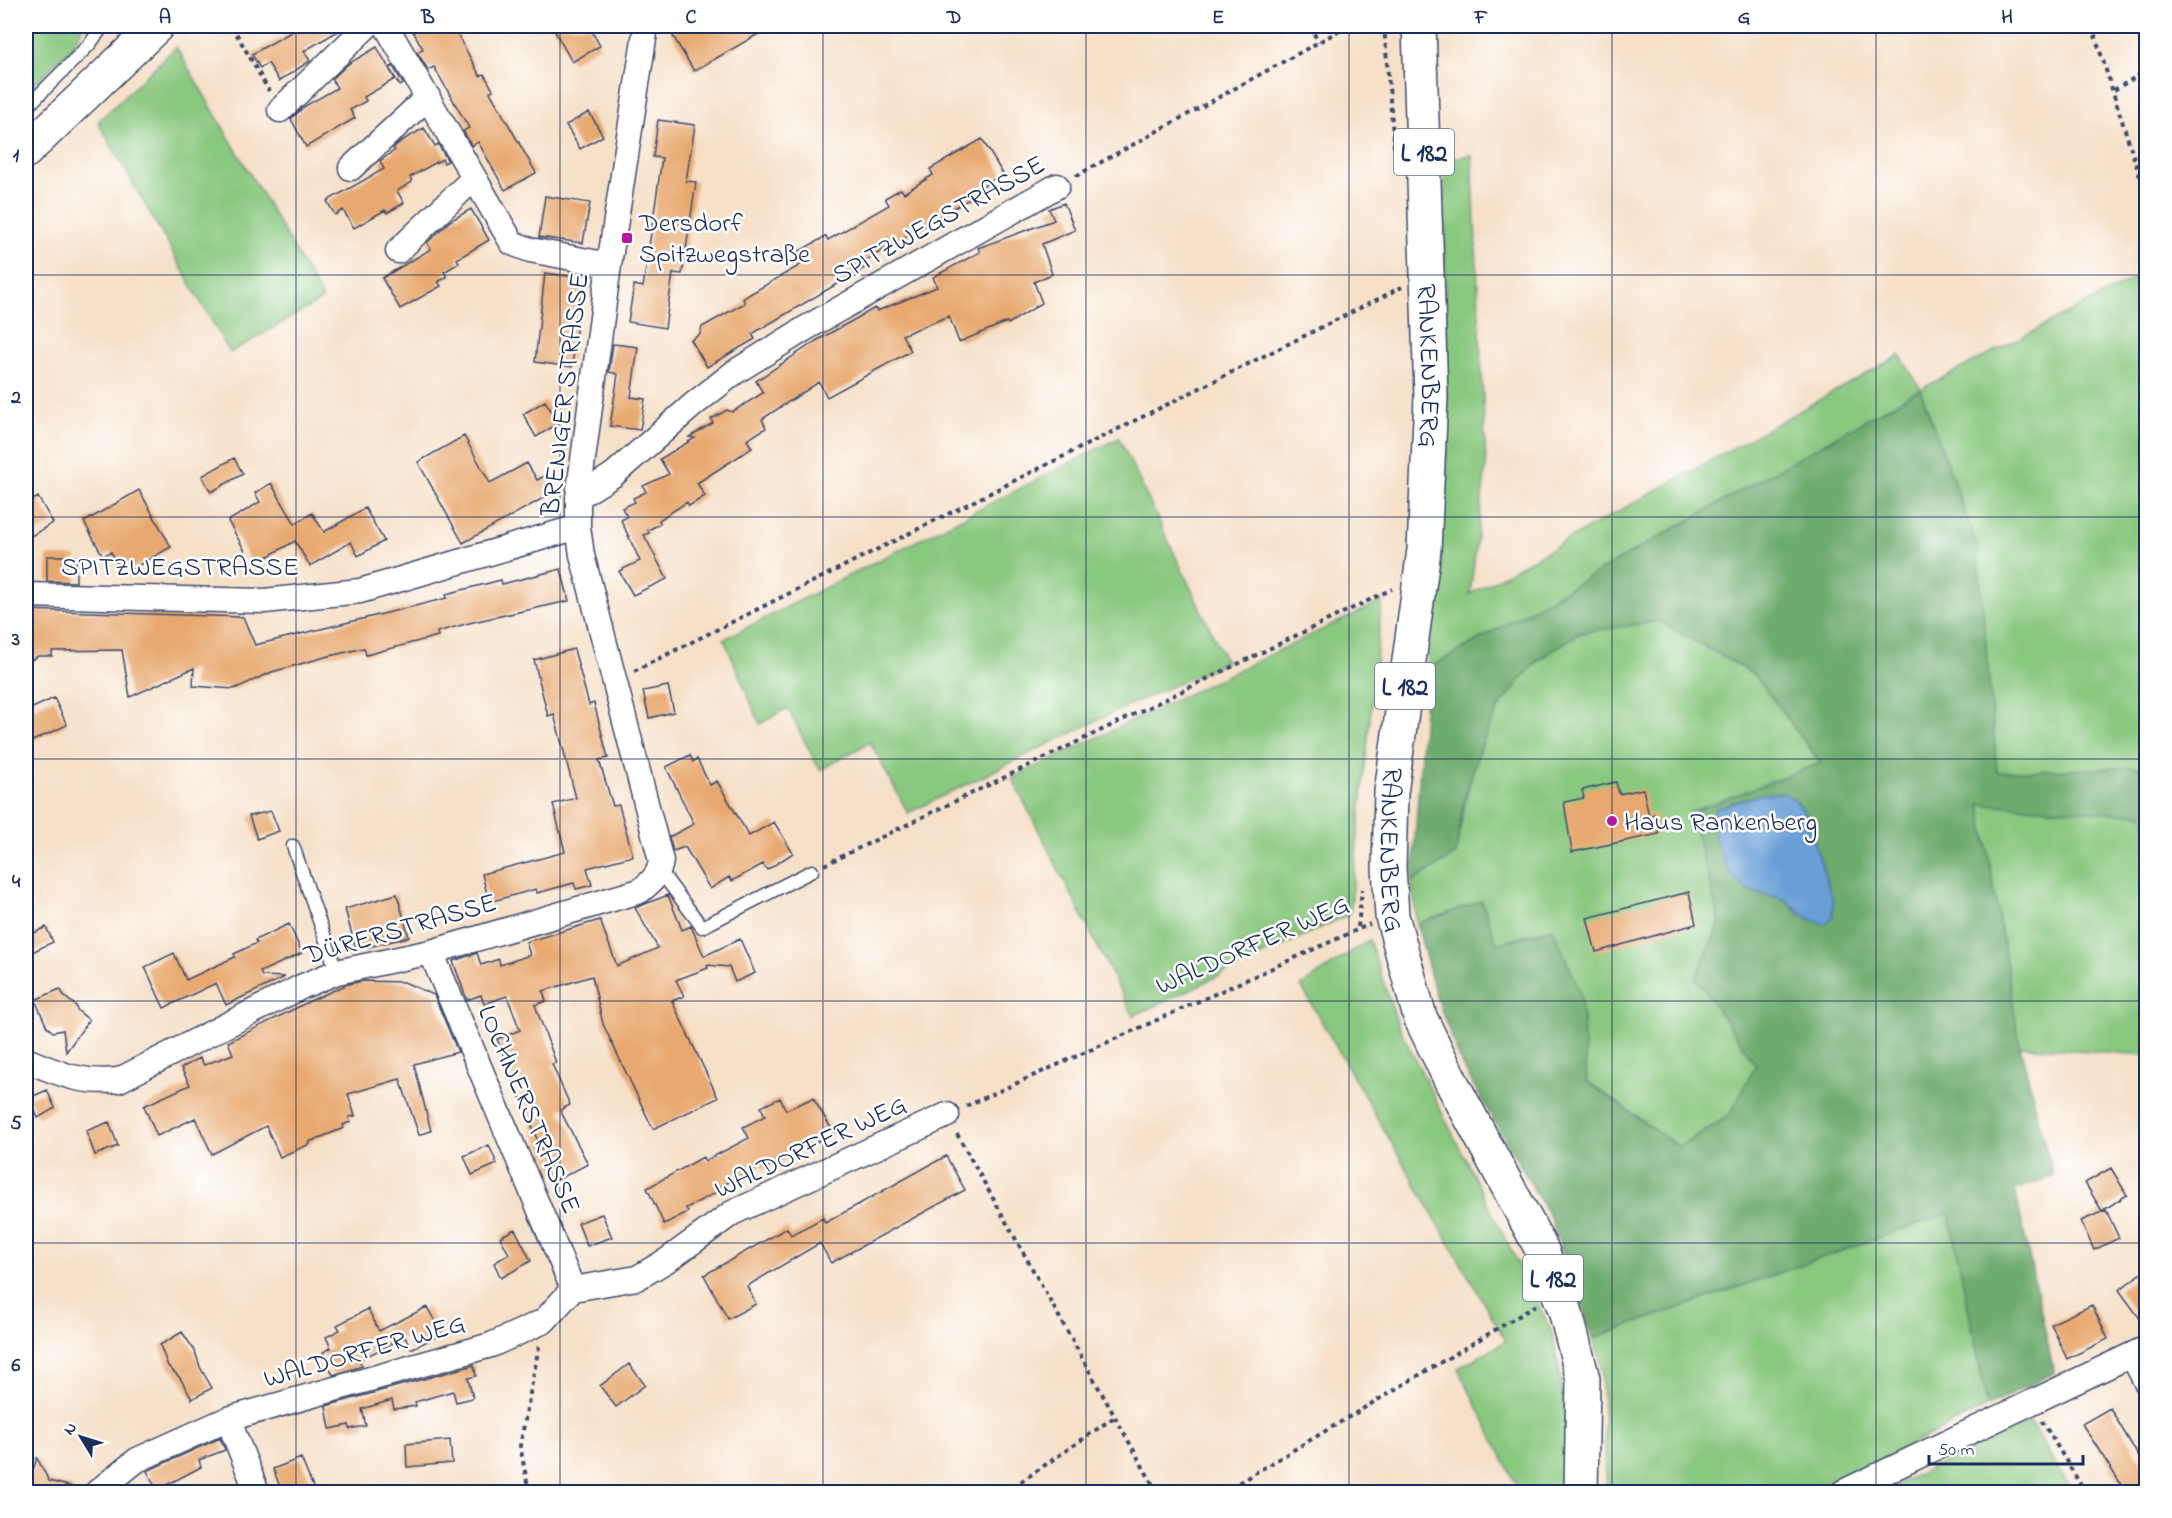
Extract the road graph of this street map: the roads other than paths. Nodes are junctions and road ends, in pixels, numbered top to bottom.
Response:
1 (103, 26) edge
2 (157, 26) edge
3 (367, 26) edge
4 (386, 26) edge
5 (646, 26) edge
6 (1419, 26) edge
7 (428, 97) junction
8 (26, 108) edge
9 (280, 110) road end
10 (26, 151) edge
11 (351, 168) dead end
12 (474, 178) junction
13 (1057, 186) road end
14 (398, 251) dead end
15 (609, 265) junction
16 (578, 497) junction
17 (578, 527) junction
18 (26, 595) edge
19 (293, 846) dead end
20 (660, 871) junction
21 (812, 871) road end
22 (431, 952) junction
23 (337, 972) junction
24 (26, 1040) edge
25 (32, 1063) edge
26 (947, 1115) road end
27 (573, 1289) junction
28 (2139, 1351) edge
29 (2146, 1382) edge
30 (228, 1419) junction
31 (97, 1492) edge
32 (257, 1492) edge
33 (1581, 1492) edge
34 (1842, 1492) edge

1 - 8 lane
2 - 10 main road
3 - 9 street
4 - 7 street
5 - 15 street, BRENIGER STRASSE
6 - 33 main road, RANKENBERG / L 182
7 - 11 street
7 - 12 street
12 - 14 street
12 - 15 street
13 - 16 street, SPITZWEGSTRASSE
15 - 16 street, BRENIGER STRASSE
16 - 17 street, BRENIGER STRASSE
17 - 18 street, SPITZWEGSTRASSE
17 - 20 street, BRENIGER STRASSE
19 - 23 lane
20 - 21 lane
20 - 22 street, DÜRERSTRASSE
22 - 23 street, DÜRERSTRASSE
22 - 27 street, LOCHNERSTRASSE
23 - 25 street, DÜRERSTRASSE
24 - 25 street
26 - 27 street, WALDORFER WEG
27 - 30 street, WALDORFER WEG
28 - 29 street
28 - 34 street
30 - 31 street, WALDORFER WEG
30 - 32 street

